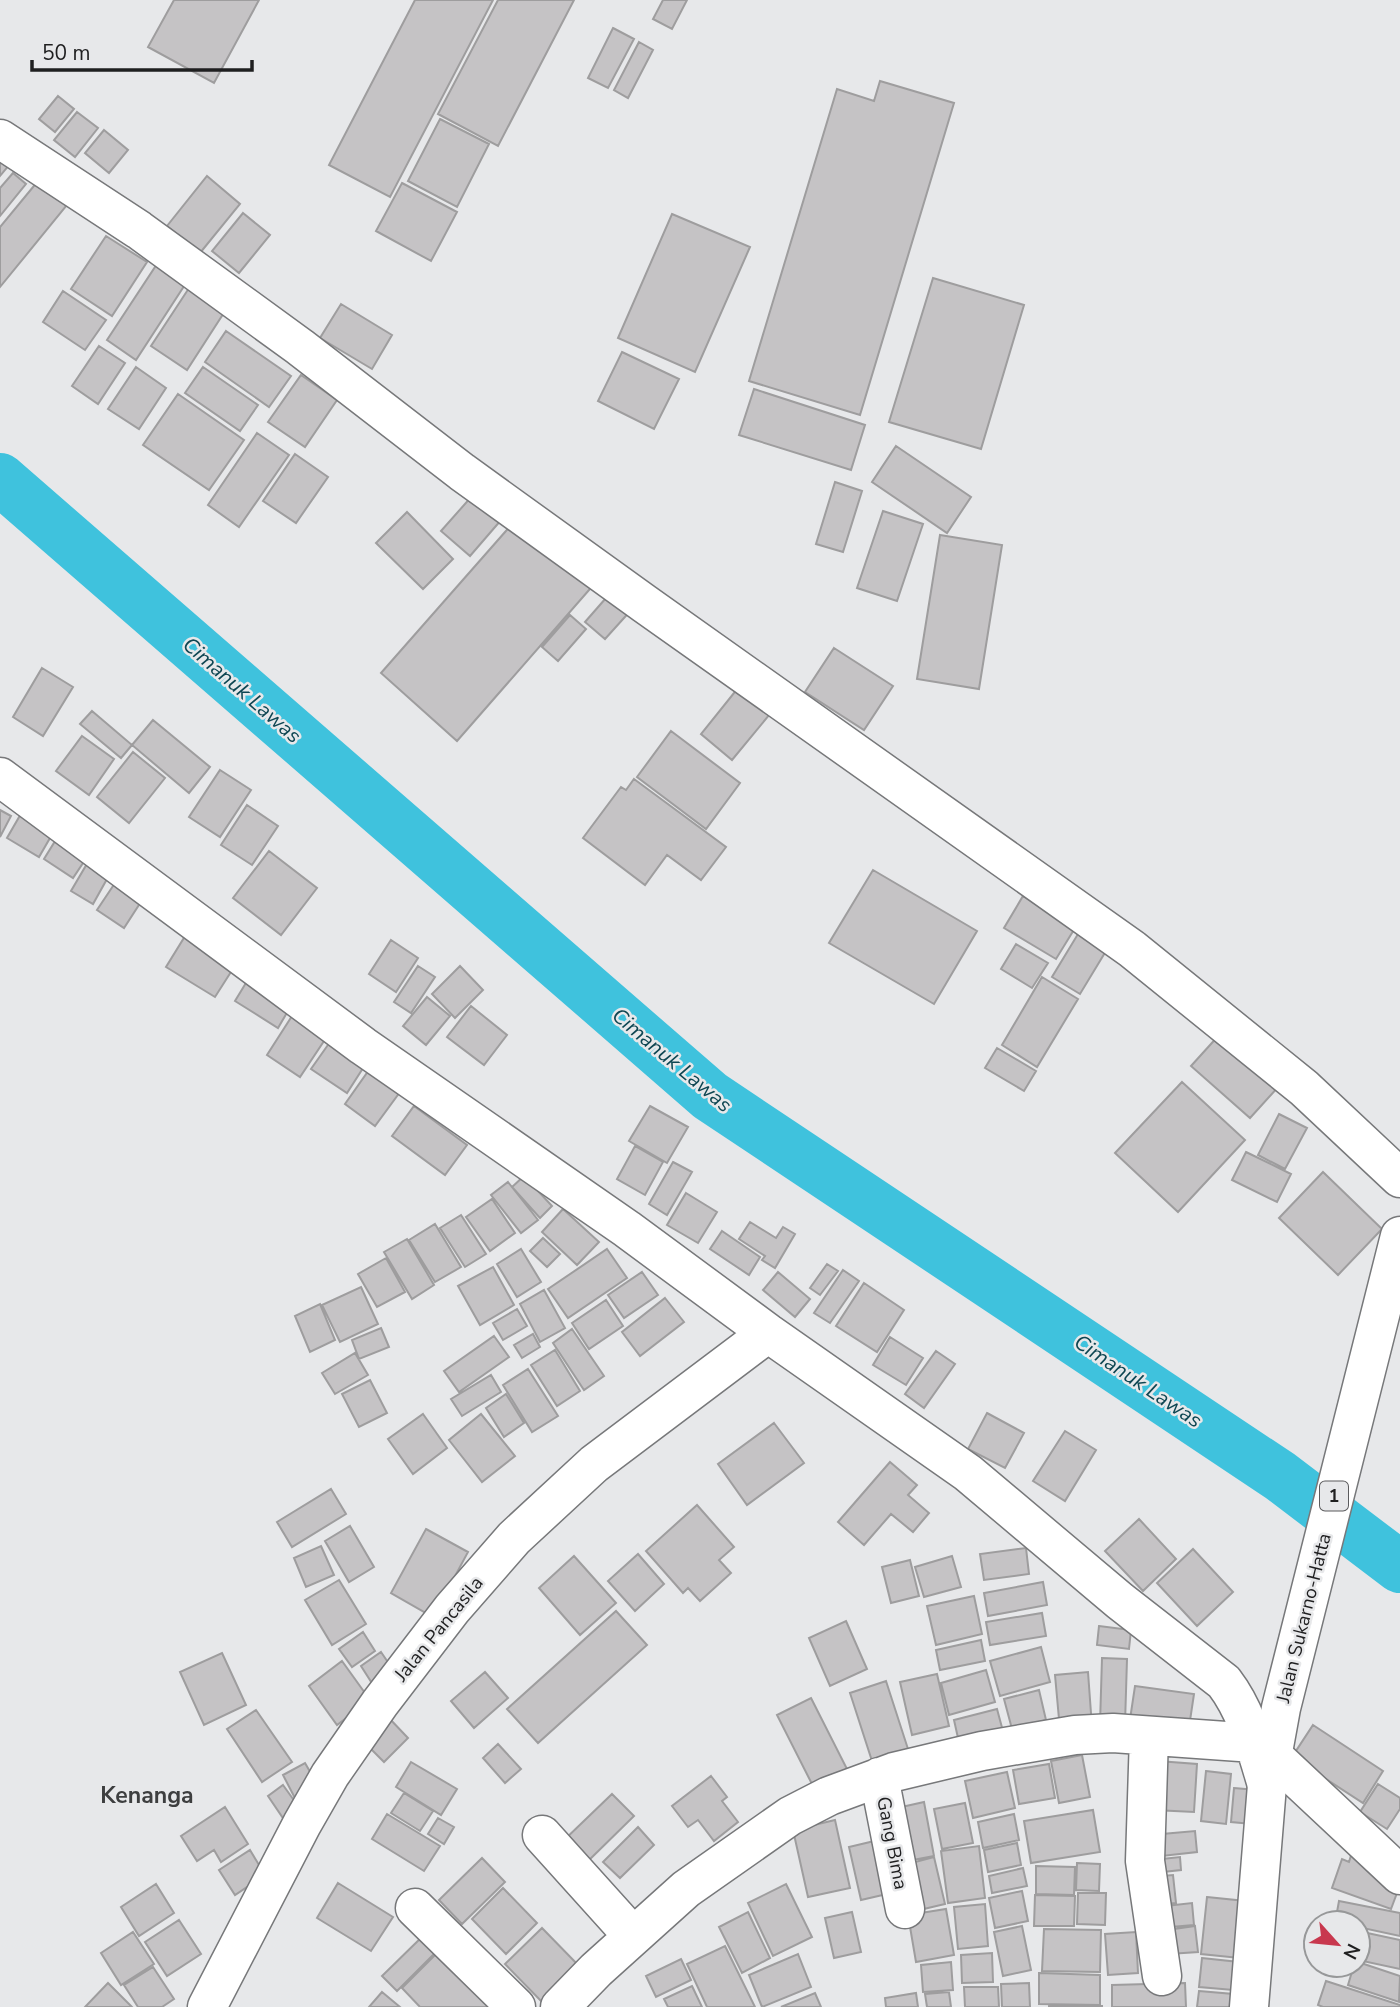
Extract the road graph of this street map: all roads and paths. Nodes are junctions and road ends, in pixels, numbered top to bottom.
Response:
1 (0, 139) edge
2 (0, 777) edge
3 (1400, 1178) edge
4 (1400, 1236) edge
5 (768, 1333) junction
6 (1149, 1736) junction
7 (1264, 1761) junction
8 (879, 1777) junction
9 (542, 1835) dead end
10 (1400, 1875) edge
11 (415, 1908) dead end
12 (905, 1909) dead end
13 (633, 1936) junction
14 (1162, 1976) dead end
15 (208, 2007) edge
16 (516, 2007) edge
17 (561, 2007) edge
18 (1249, 2007) edge

1 - 3 main road
2 - 5 main road
4 - 7 main road, Jalan Sukarno-Hatta / 1
5 - 7 main road
5 - 15 main road, Jalan Pancasila
6 - 7 main road
6 - 8 main road
6 - 14 main road
7 - 10 main road
7 - 18 main road, Jalan Sukarno-Hatta / 1
8 - 12 main road, Gang Bima
8 - 13 main road
9 - 13 main road
11 - 16 main road
13 - 17 main road

